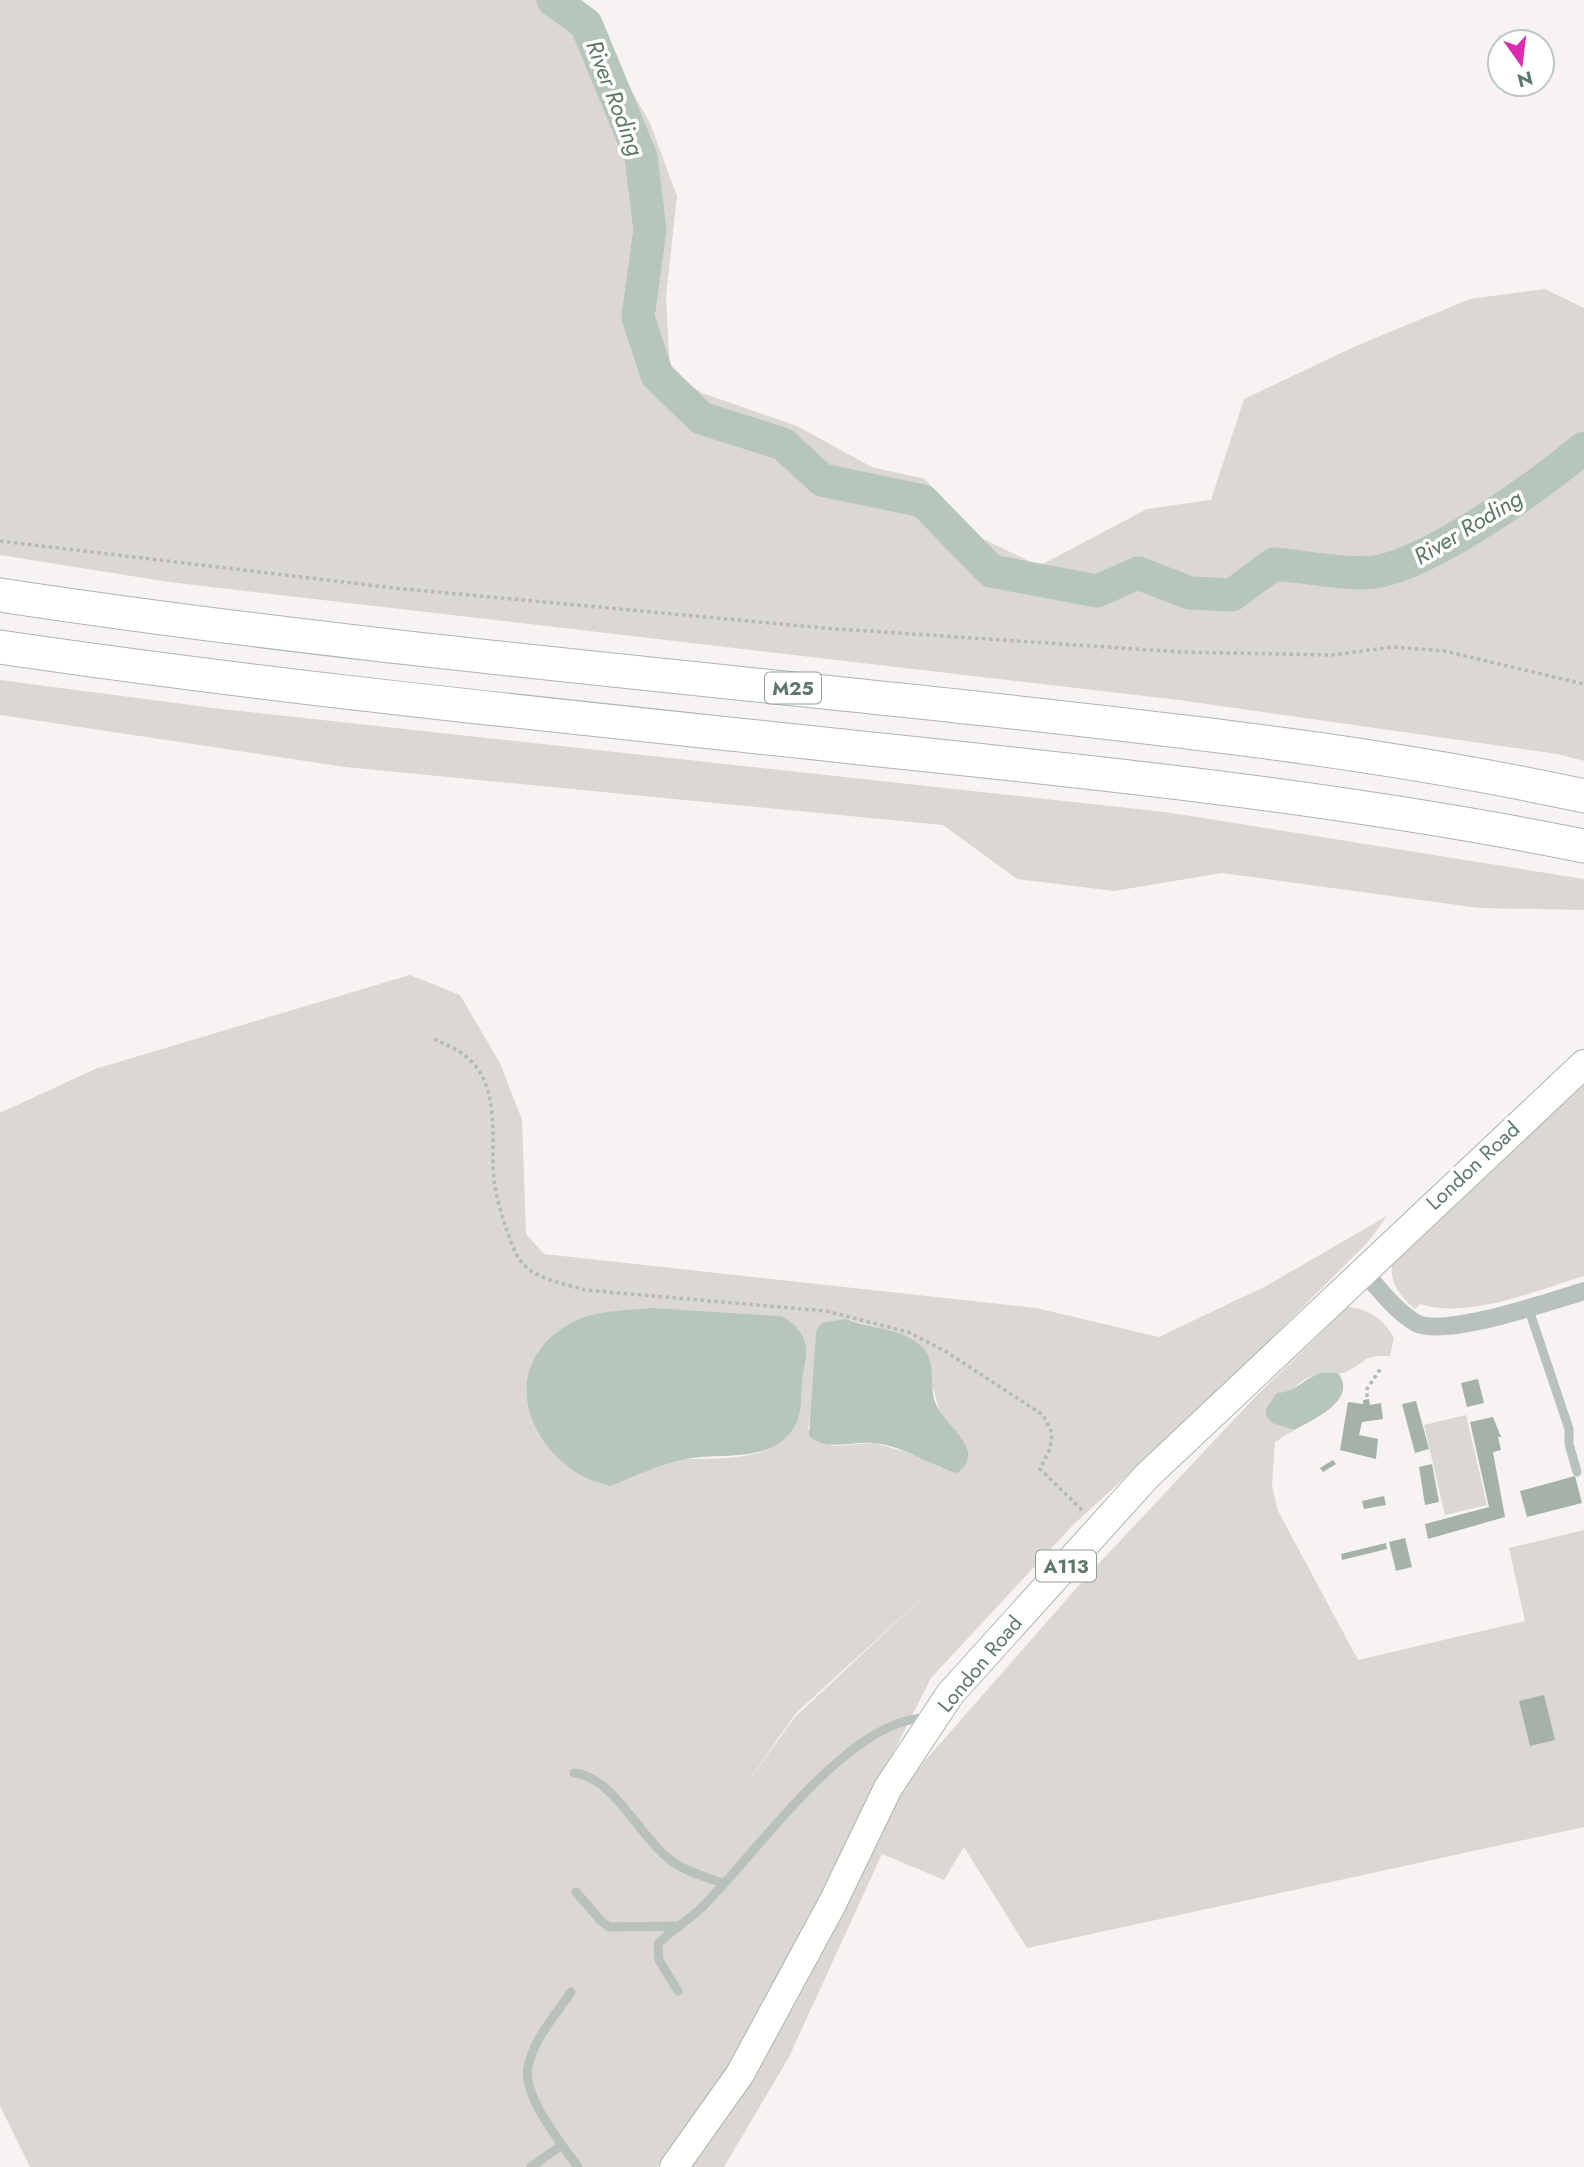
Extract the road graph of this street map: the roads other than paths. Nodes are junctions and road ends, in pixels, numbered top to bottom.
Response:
1 (0, 595) edge
2 (0, 647) edge
3 (1584, 796) edge
4 (1584, 846) edge
5 (1584, 1063) edge
6 (1362, 1270) junction
7 (1584, 1291) edge
8 (1528, 1307) junction
9 (1577, 1472) dead end
10 (935, 1718) junction
11 (574, 1773) dead end
12 (722, 1883) junction
13 (576, 1892) dead end
14 (679, 1926) junction
15 (678, 1991) dead end
16 (571, 1992) dead end
17 (562, 2145) junction
18 (531, 2167) edge
19 (578, 2167) edge
20 (674, 2167) edge

1 - 3 highway, M25
2 - 4 highway
5 - 6 main road, London Road / A113
6 - 8 street
6 - 10 main road, London Road / A113
7 - 8 street
8 - 9 lane
10 - 12 lane
10 - 20 main road, London Road / A113
11 - 12 lane
12 - 14 lane
13 - 14 lane
14 - 15 lane
16 - 17 lane
17 - 18 lane
17 - 19 lane

